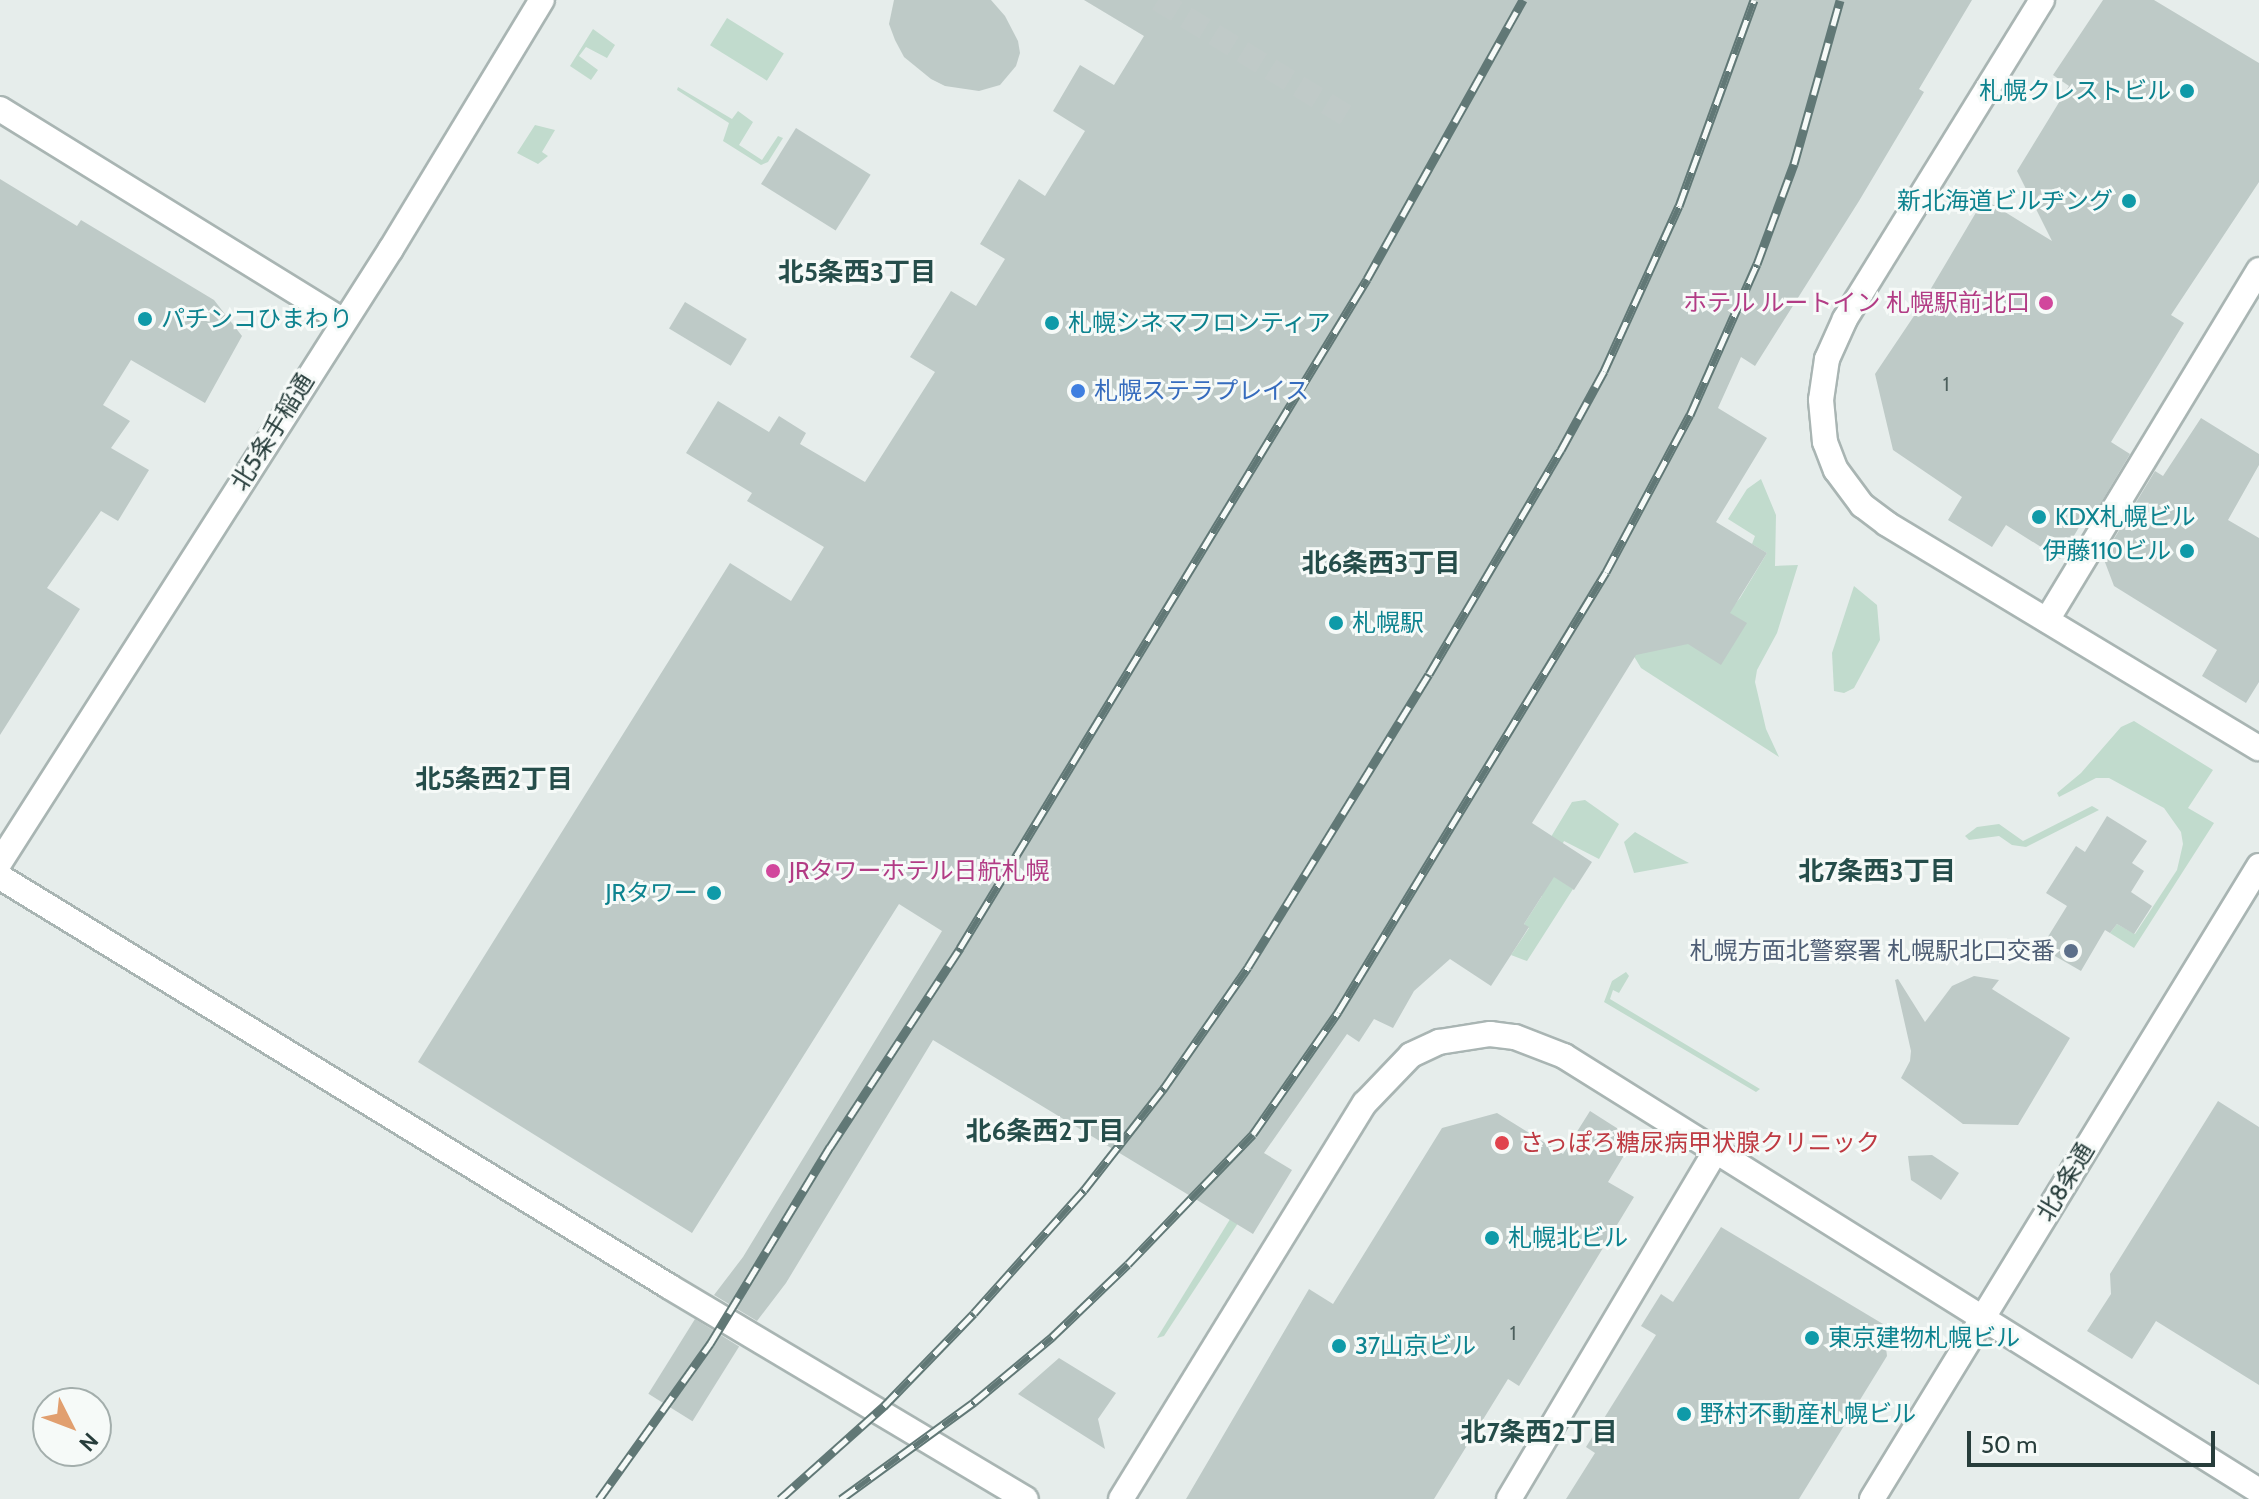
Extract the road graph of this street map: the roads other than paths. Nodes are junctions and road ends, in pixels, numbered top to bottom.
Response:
1 (542, 0) edge
2 (2042, 0) edge
3 (0, 109) edge
4 (2259, 270) edge
5 (343, 321) junction
6 (2047, 620) junction
7 (2259, 748) edge
8 (0, 862) edge
9 (2259, 866) edge
10 (0, 877) edge
11 (1716, 1150) junction
12 (1982, 1318) junction
13 (2259, 1491) edge
14 (1026, 1499) edge
15 (1121, 1499) edge
16 (1509, 1499) edge
17 (1872, 1499) edge

1 - 5 street, 北5条手稲通
2 - 6 street
3 - 5 street
4 - 6 street
5 - 8 street, 北5条手稲通
6 - 7 street
9 - 12 street, 北8条通
10 - 14 street
11 - 12 street
11 - 15 street
11 - 16 street
12 - 13 street
12 - 17 street, 北8条通

